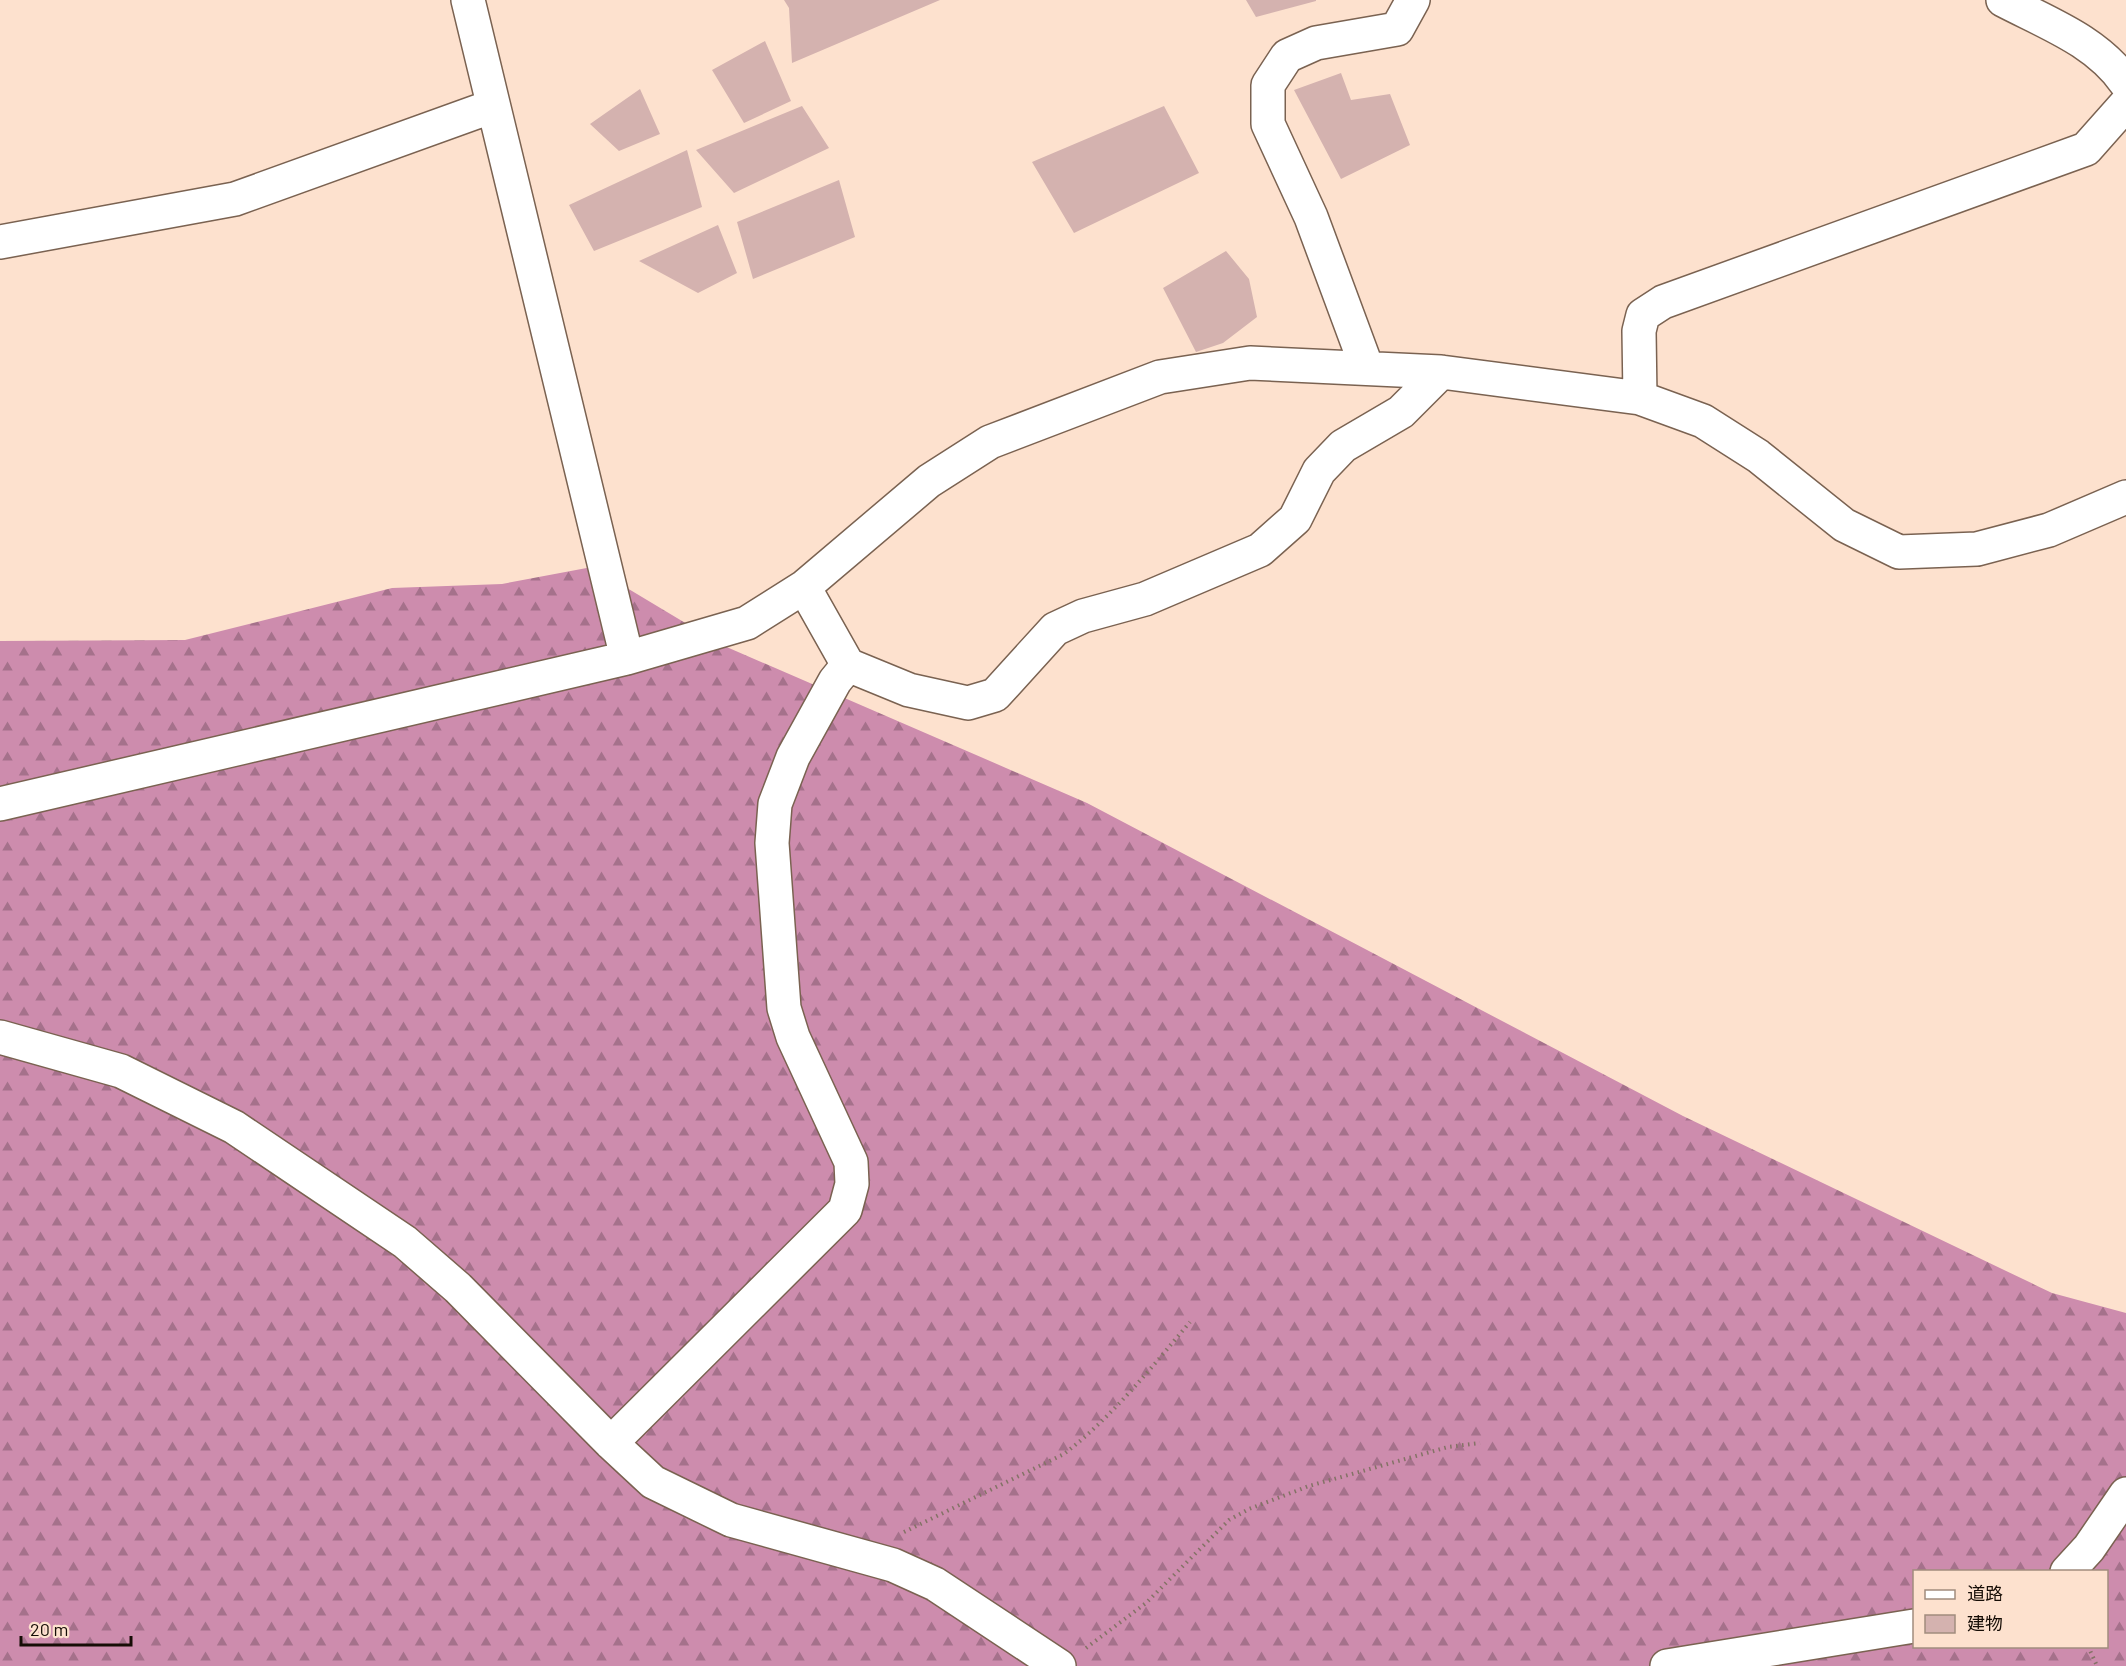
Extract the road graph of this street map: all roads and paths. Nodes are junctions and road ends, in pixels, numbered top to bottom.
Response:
1 (468, 0) edge
2 (1413, 0) edge
3 (2003, 0) edge
4 (2126, 83) edge
5 (2126, 104) edge
6 (493, 106) junction
7 (0, 242) edge
8 (1367, 368) junction
9 (1441, 372) junction
10 (1640, 398) junction
11 (2126, 496) edge
12 (804, 587) junction
13 (627, 658) junction
14 (848, 665) junction
15 (0, 804) edge
16 (0, 1037) edge
17 (1190, 1322) dead end
18 (611, 1443) junction
19 (1480, 1443) dead end
20 (2126, 1494) edge
21 (866, 1558) junction
22 (2069, 1570) edge
23 (1913, 1626) edge
24 (2088, 1648) edge
25 (1058, 1665) edge
26 (1667, 1666) edge
27 (2097, 1666) edge

1 - 6 street
2 - 8 street
3 - 4 street
5 - 10 street
6 - 7 street
6 - 13 street
8 - 9 street
8 - 12 street
9 - 10 street
9 - 14 street
10 - 11 street
12 - 13 street
12 - 14 street
13 - 15 street
14 - 18 street
16 - 18 street
17 - 21 path
18 - 21 street
19 - 25 path
20 - 22 street
21 - 25 street
23 - 26 street
24 - 27 path

